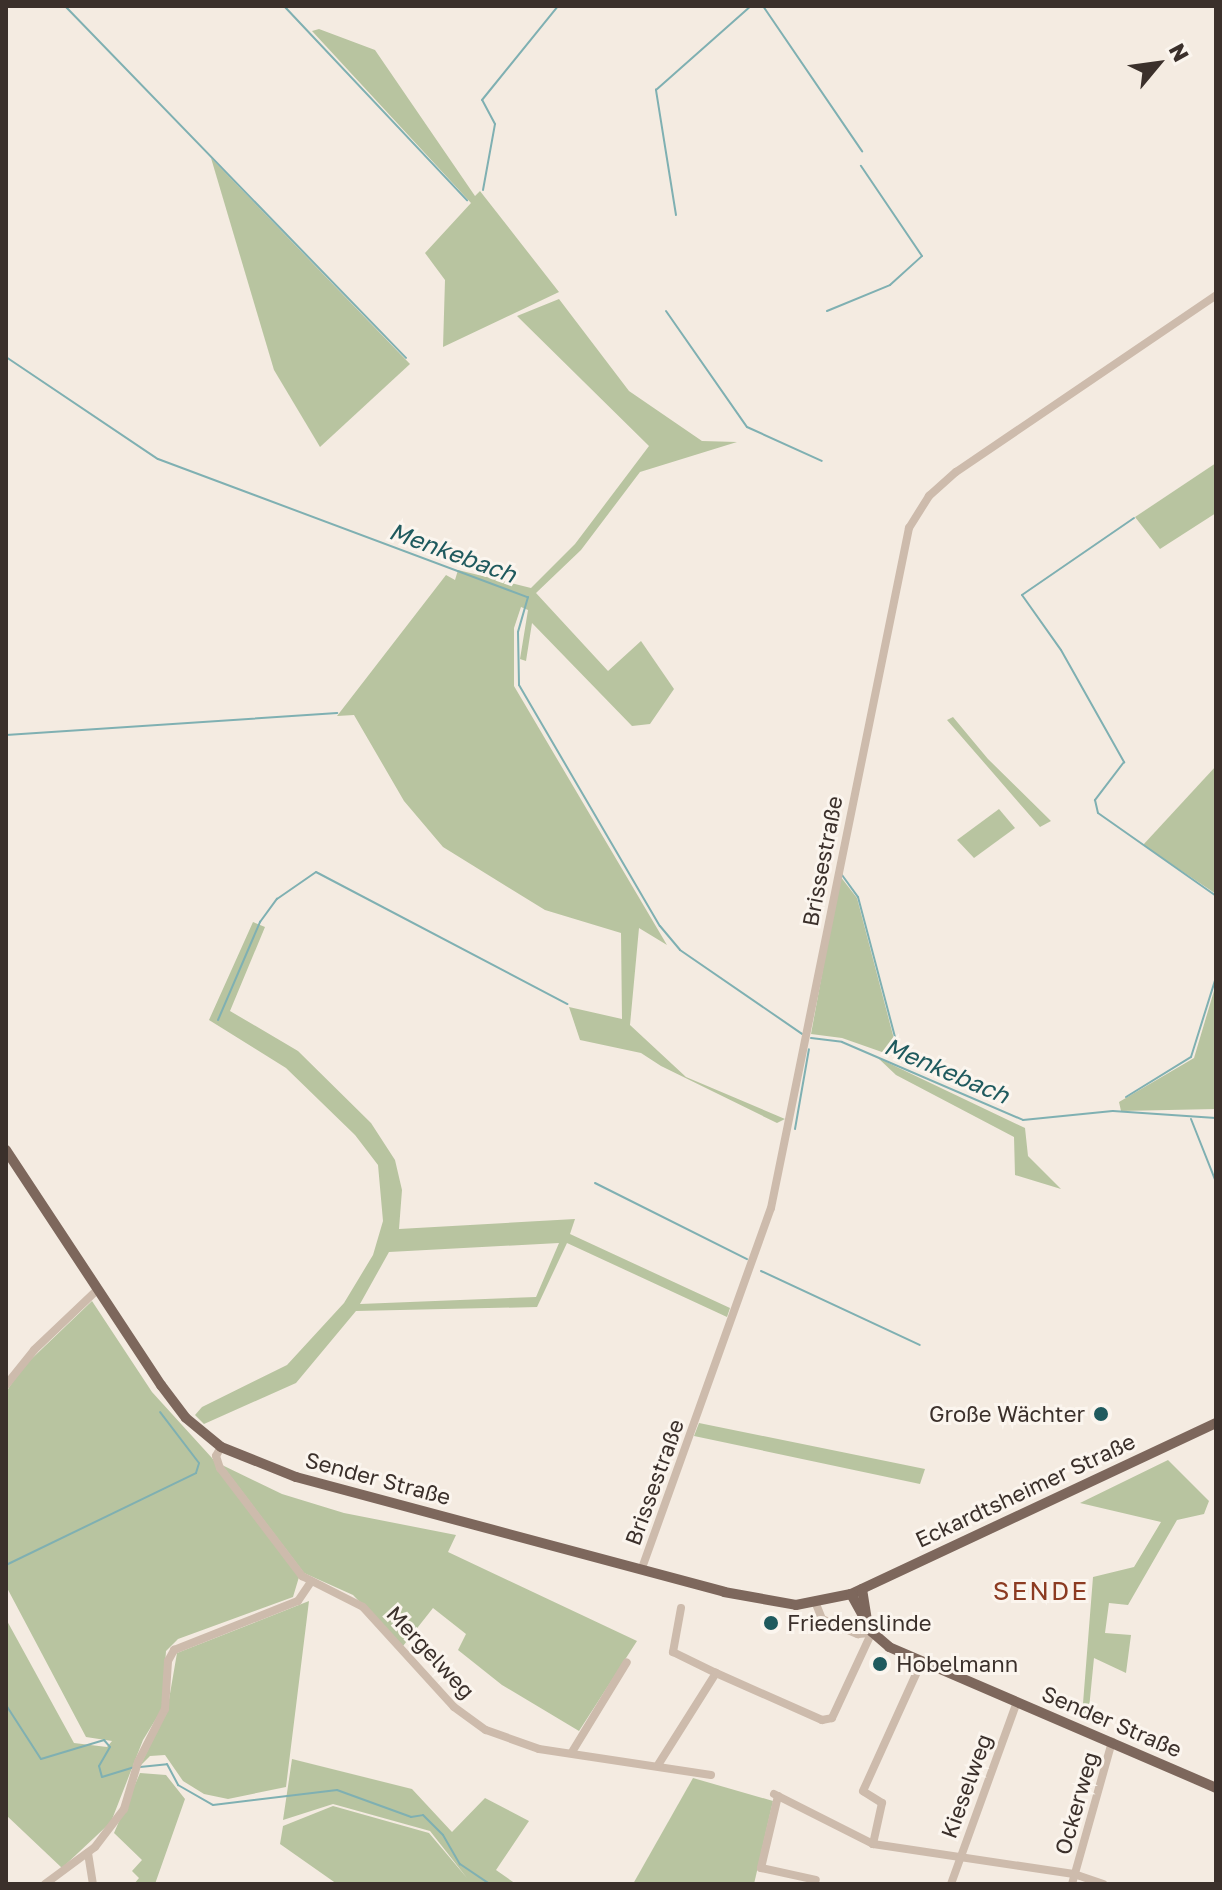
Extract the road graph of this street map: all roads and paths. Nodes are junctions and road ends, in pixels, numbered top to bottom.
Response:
1 (1216, 295) edge
2 (6, 1150) edge
3 (98, 1289) junction
4 (6, 1385) edge
5 (1216, 1423) edge
6 (221, 1447) junction
7 (642, 1568) junction
8 (311, 1582) junction
9 (862, 1589) junction
10 (851, 1594) junction
11 (816, 1604) junction
12 (681, 1608) dead end
13 (870, 1629) junction
14 (922, 1661) junction
15 (627, 1662) dead end
16 (716, 1673) junction
17 (1017, 1702) junction
18 (1112, 1742) junction
19 (572, 1752) junction
20 (658, 1765) junction
21 (711, 1775) dead end
22 (1216, 1788) edge
23 (873, 1844) junction
24 (88, 1853) junction
25 (959, 1859) junction
26 (1074, 1874) junction
27 (816, 1880) dead end
28 (45, 1884) edge
29 (93, 1884) edge
30 (951, 1884) edge
31 (1072, 1884) edge
32 (1103, 1884) edge

1 - 7 street, Brissestraße
2 - 3 main road, Sender Straße
3 - 4 street
3 - 6 main road, Sender Straße
5 - 9 main road, Eckardtsheimer Straße
6 - 7 main road, Sender Straße
6 - 8 street
7 - 11 main road, Sender Straße
8 - 19 street, Mergelweg
8 - 24 street
9 - 10 main road, Eckardtsheimer Straße
9 - 13 main road
10 - 11 main road, Sender Straße
10 - 13 main road
11 - 13 street
12 - 16 street
13 - 14 main road, Sender Straße
13 - 16 street
14 - 17 main road, Sender Straße
14 - 23 street
15 - 19 street
16 - 20 street
17 - 18 main road, Sender Straße
17 - 25 street, Kieselweg
18 - 22 main road, Sender Straße
18 - 26 street, Ockerweg
19 - 20 street, Mergelweg
20 - 21 street, Mergelweg
23 - 25 street
23 - 27 street
24 - 28 street
24 - 29 street
25 - 26 street
25 - 30 street, Kieselweg
26 - 31 street
26 - 32 street

